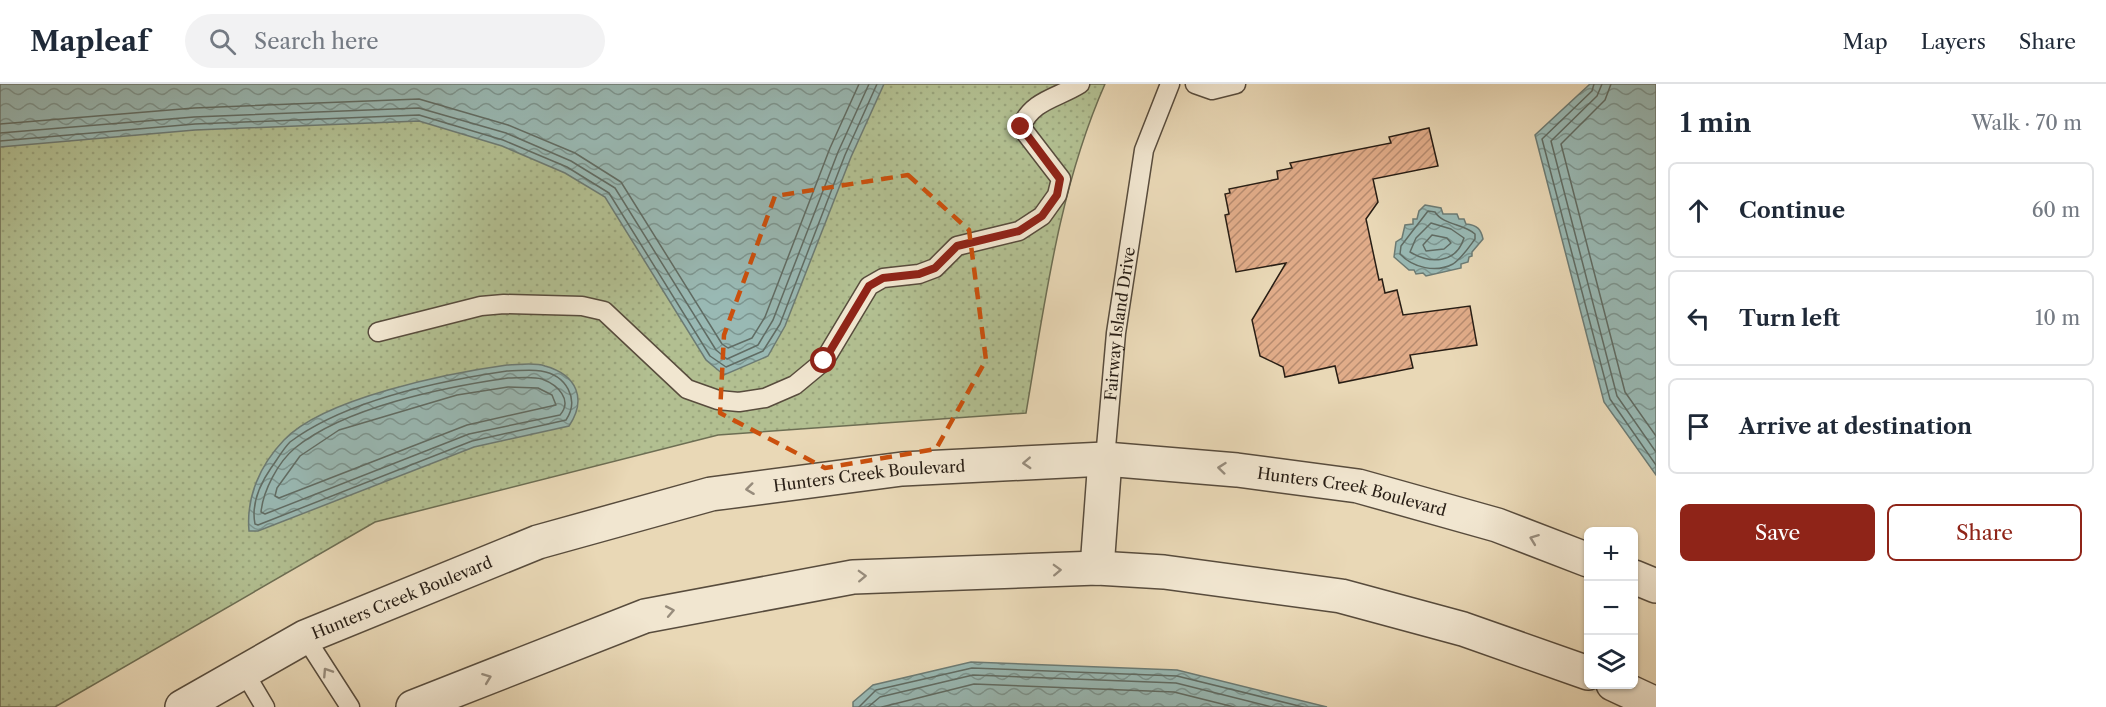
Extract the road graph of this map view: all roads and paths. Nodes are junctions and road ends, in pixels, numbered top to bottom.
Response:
1 (1080, 84) edge
2 (1170, 84) edge
3 (1195, 84) edge
4 (1236, 84) edge
5 (378, 332) dead end
6 (1105, 459) junction
7 (1584, 558) edge
8 (1096, 568) junction
9 (1638, 579) edge
10 (1656, 586) edge
11 (305, 637) junction
12 (243, 670) junction
13 (1584, 672) edge
14 (1624, 689) edge
15 (1656, 704) edge
16 (182, 707) edge
17 (265, 707) edge
18 (350, 707) edge
19 (413, 707) edge

1 - 5 lane
2 - 6 lane, Fairway Island Drive
3 - 4 lane
7 -> 6 street, Hunters Creek Boulevard
6 - 8 street, Fairway Island Drive
6 -> 11 street, Hunters Creek Boulevard
8 - 13 street
19 -> 8 street
9 - 10 street
11 - 12 street, Hunters Creek Boulevard
18 -> 11 lane
12 - 16 street, Hunters Creek Boulevard
12 - 17 lane
14 - 15 street

